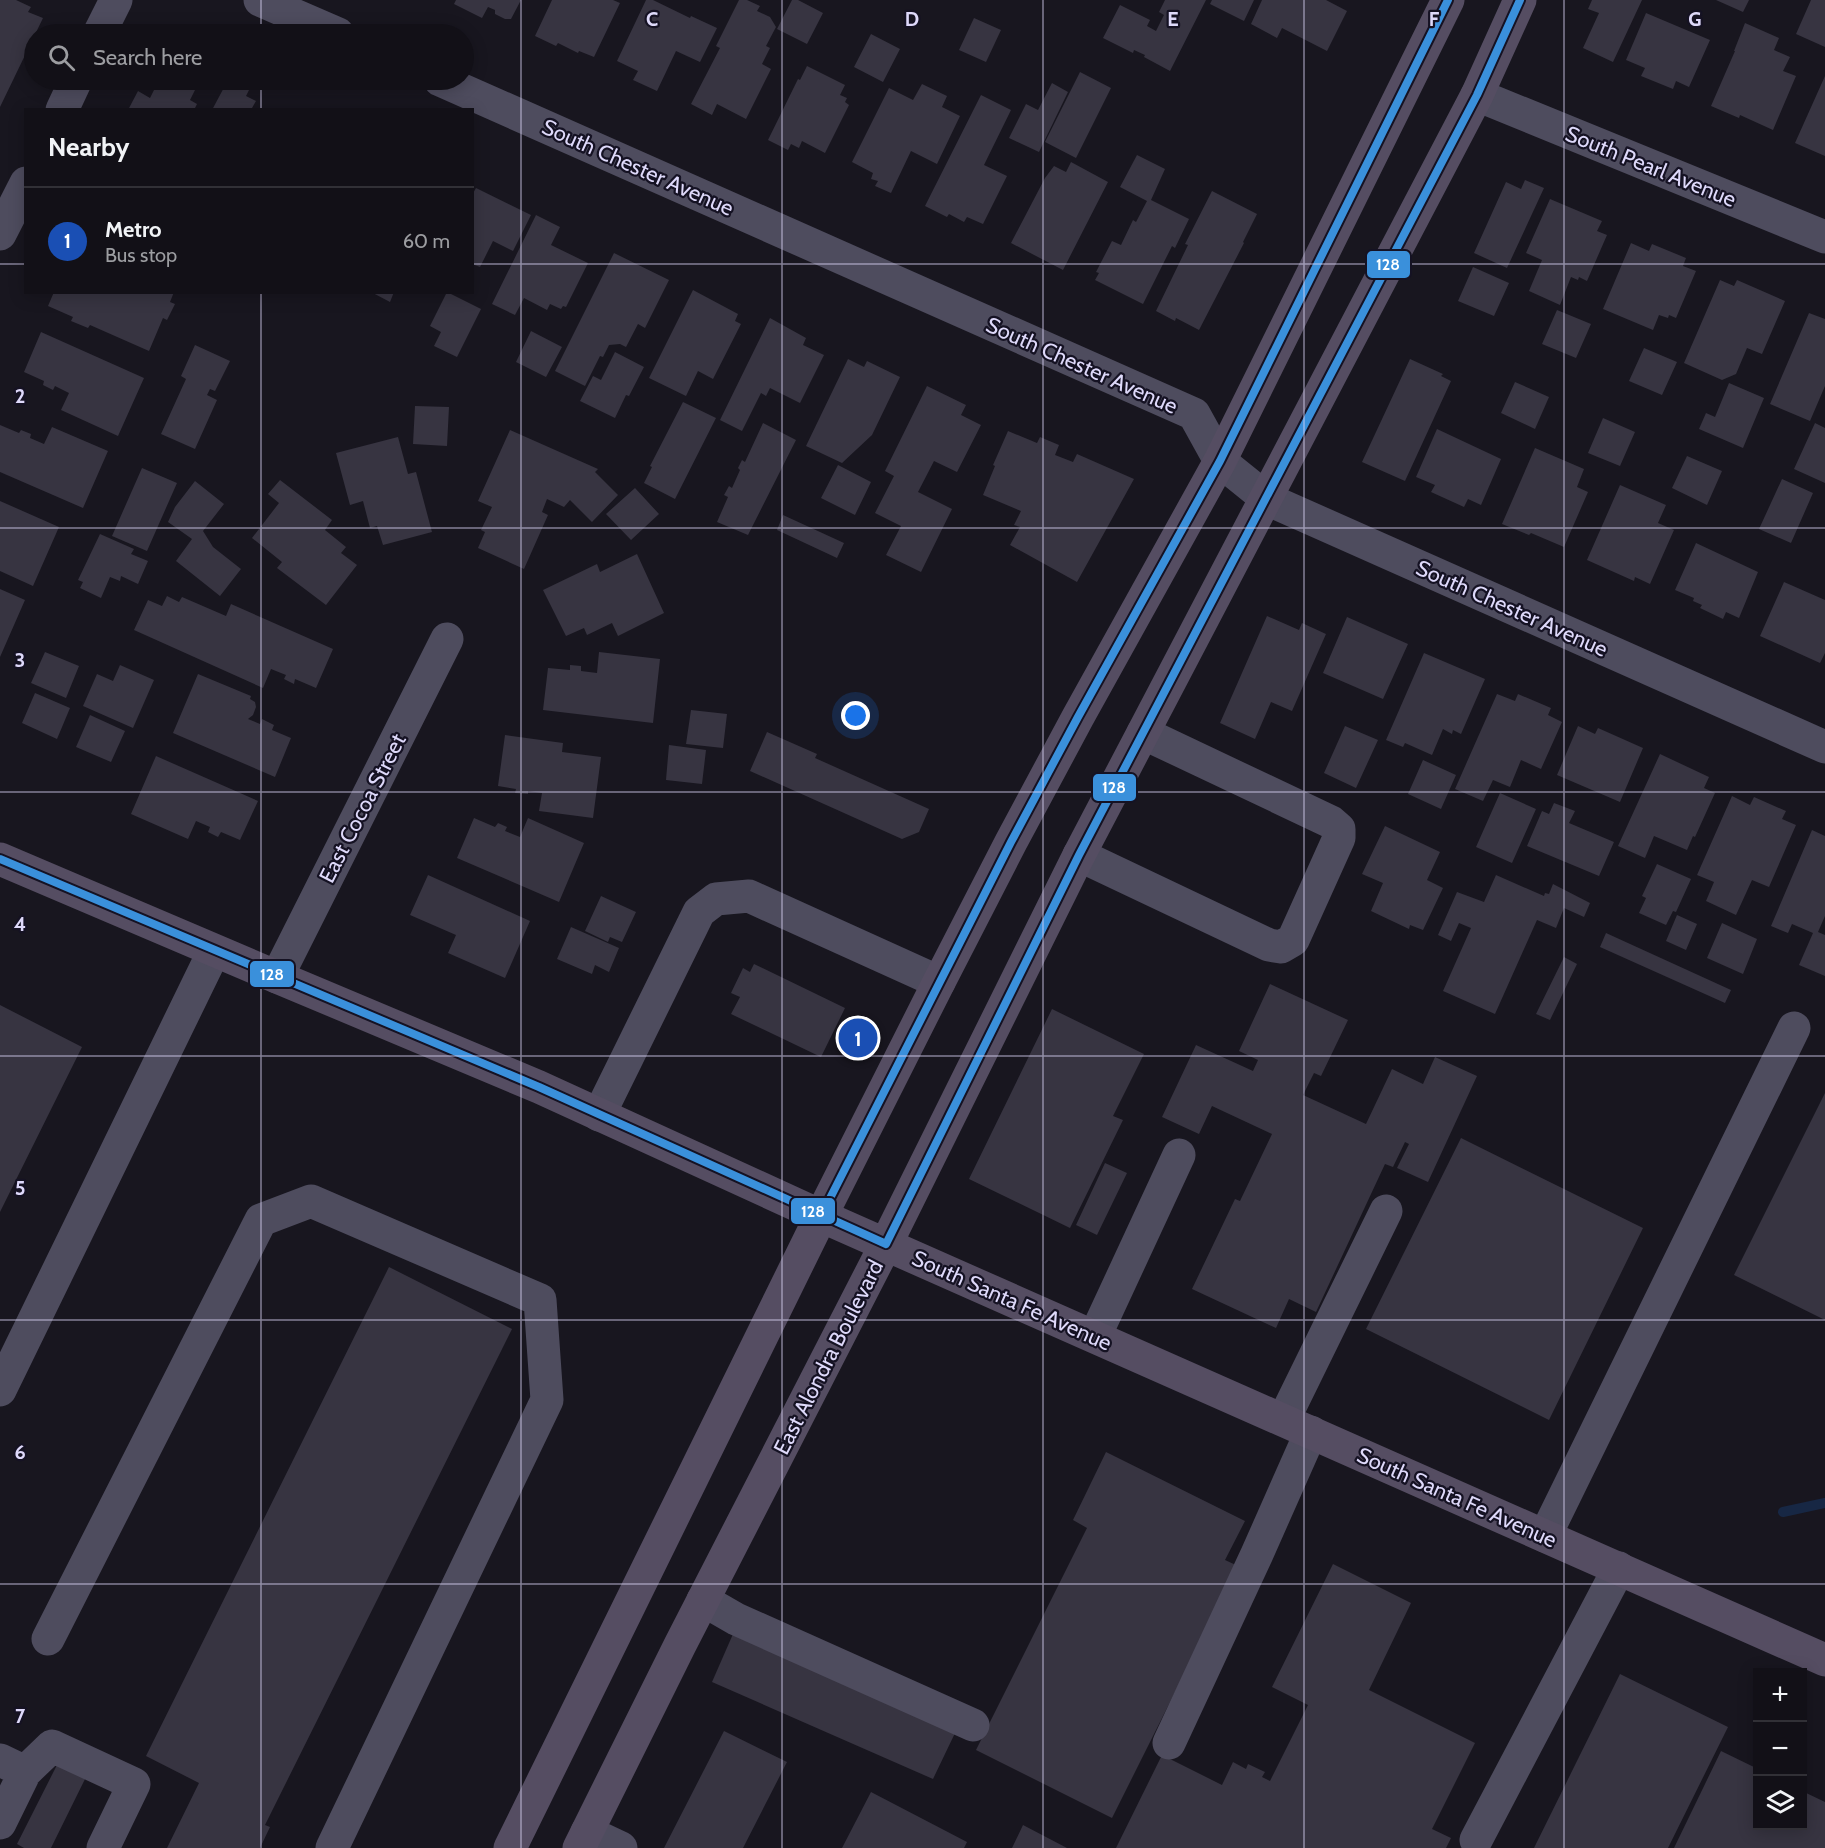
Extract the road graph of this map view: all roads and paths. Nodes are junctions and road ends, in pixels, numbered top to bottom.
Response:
1 (116, 0) edge
2 (260, 0) edge
3 (1448, 0) edge
4 (1520, 0) edge
5 (104, 24) edge
6 (315, 24) edge
7 (71, 90) edge
8 (463, 90) edge
9 (1477, 95) junction
10 (63, 108) edge
11 (24, 187) edge
12 (2, 226) edge
13 (1825, 237) edge
14 (1220, 461) junction
15 (1267, 499) junction
16 (447, 639) dead end
17 (1143, 733) junction
18 (1825, 747) edge
19 (1079, 855) junction
20 (0, 859) edge
21 (214, 951) junction
22 (277, 977) junction
23 (939, 982) junction
24 (1794, 1028) dead end
25 (599, 1115) junction
26 (1179, 1155) dead end
27 (1386, 1211) dead end
28 (821, 1216) junction
29 (886, 1244) junction
30 (1095, 1336) junction
31 (0, 1390) edge
32 (1298, 1426) junction
33 (1545, 1536) junction
34 (1619, 1568) junction
35 (703, 1600) junction
36 (48, 1639) dead end
37 (1825, 1660) edge
38 (973, 1725) dead end
39 (1169, 1743) dead end
40 (13, 1766) edge
41 (0, 1823) edge
42 (583, 1840) edge
43 (1476, 1840) dead end
44 (104, 1848) edge
45 (332, 1848) edge
46 (510, 1848) edge
47 (621, 1848) edge

1 - 5 street
2 - 6 street
3 - 14 main road
4 - 9 main road, East Alondra Boulevard
7 - 10 street
8 - 14 street, South Chester Avenue
9 - 13 street, South Pearl Avenue
9 - 15 main road, East Alondra Boulevard
11 - 12 street
14 - 15 street, South Chester Avenue
14 - 23 main road
15 - 17 main road, East Alondra Boulevard
15 - 18 street, South Chester Avenue
16 - 22 street, East Cocoa Street
17 - 19 main road, East Alondra Boulevard
17 - 19 street
19 - 29 main road, East Alondra Boulevard
20 - 21 main road, South Santa Fe Avenue
21 - 22 main road, South Santa Fe Avenue
21 - 31 street
22 - 25 main road, South Santa Fe Avenue
23 - 25 street
23 - 28 main road
24 - 33 street
25 - 28 main road, South Santa Fe Avenue
26 - 30 street
27 - 32 street
28 - 29 main road, South Santa Fe Avenue
28 - 46 main road
29 - 30 main road, South Santa Fe Avenue
29 - 35 main road, East Alondra Boulevard
30 - 32 main road, South Santa Fe Avenue
32 - 33 main road, South Santa Fe Avenue
32 - 39 street
33 - 34 main road, South Santa Fe Avenue
34 - 37 main road, South Santa Fe Avenue
34 - 43 street
35 - 38 street
35 - 42 main road, East Alondra Boulevard
36 - 45 street
40 - 41 street
40 - 44 street
42 - 47 street

